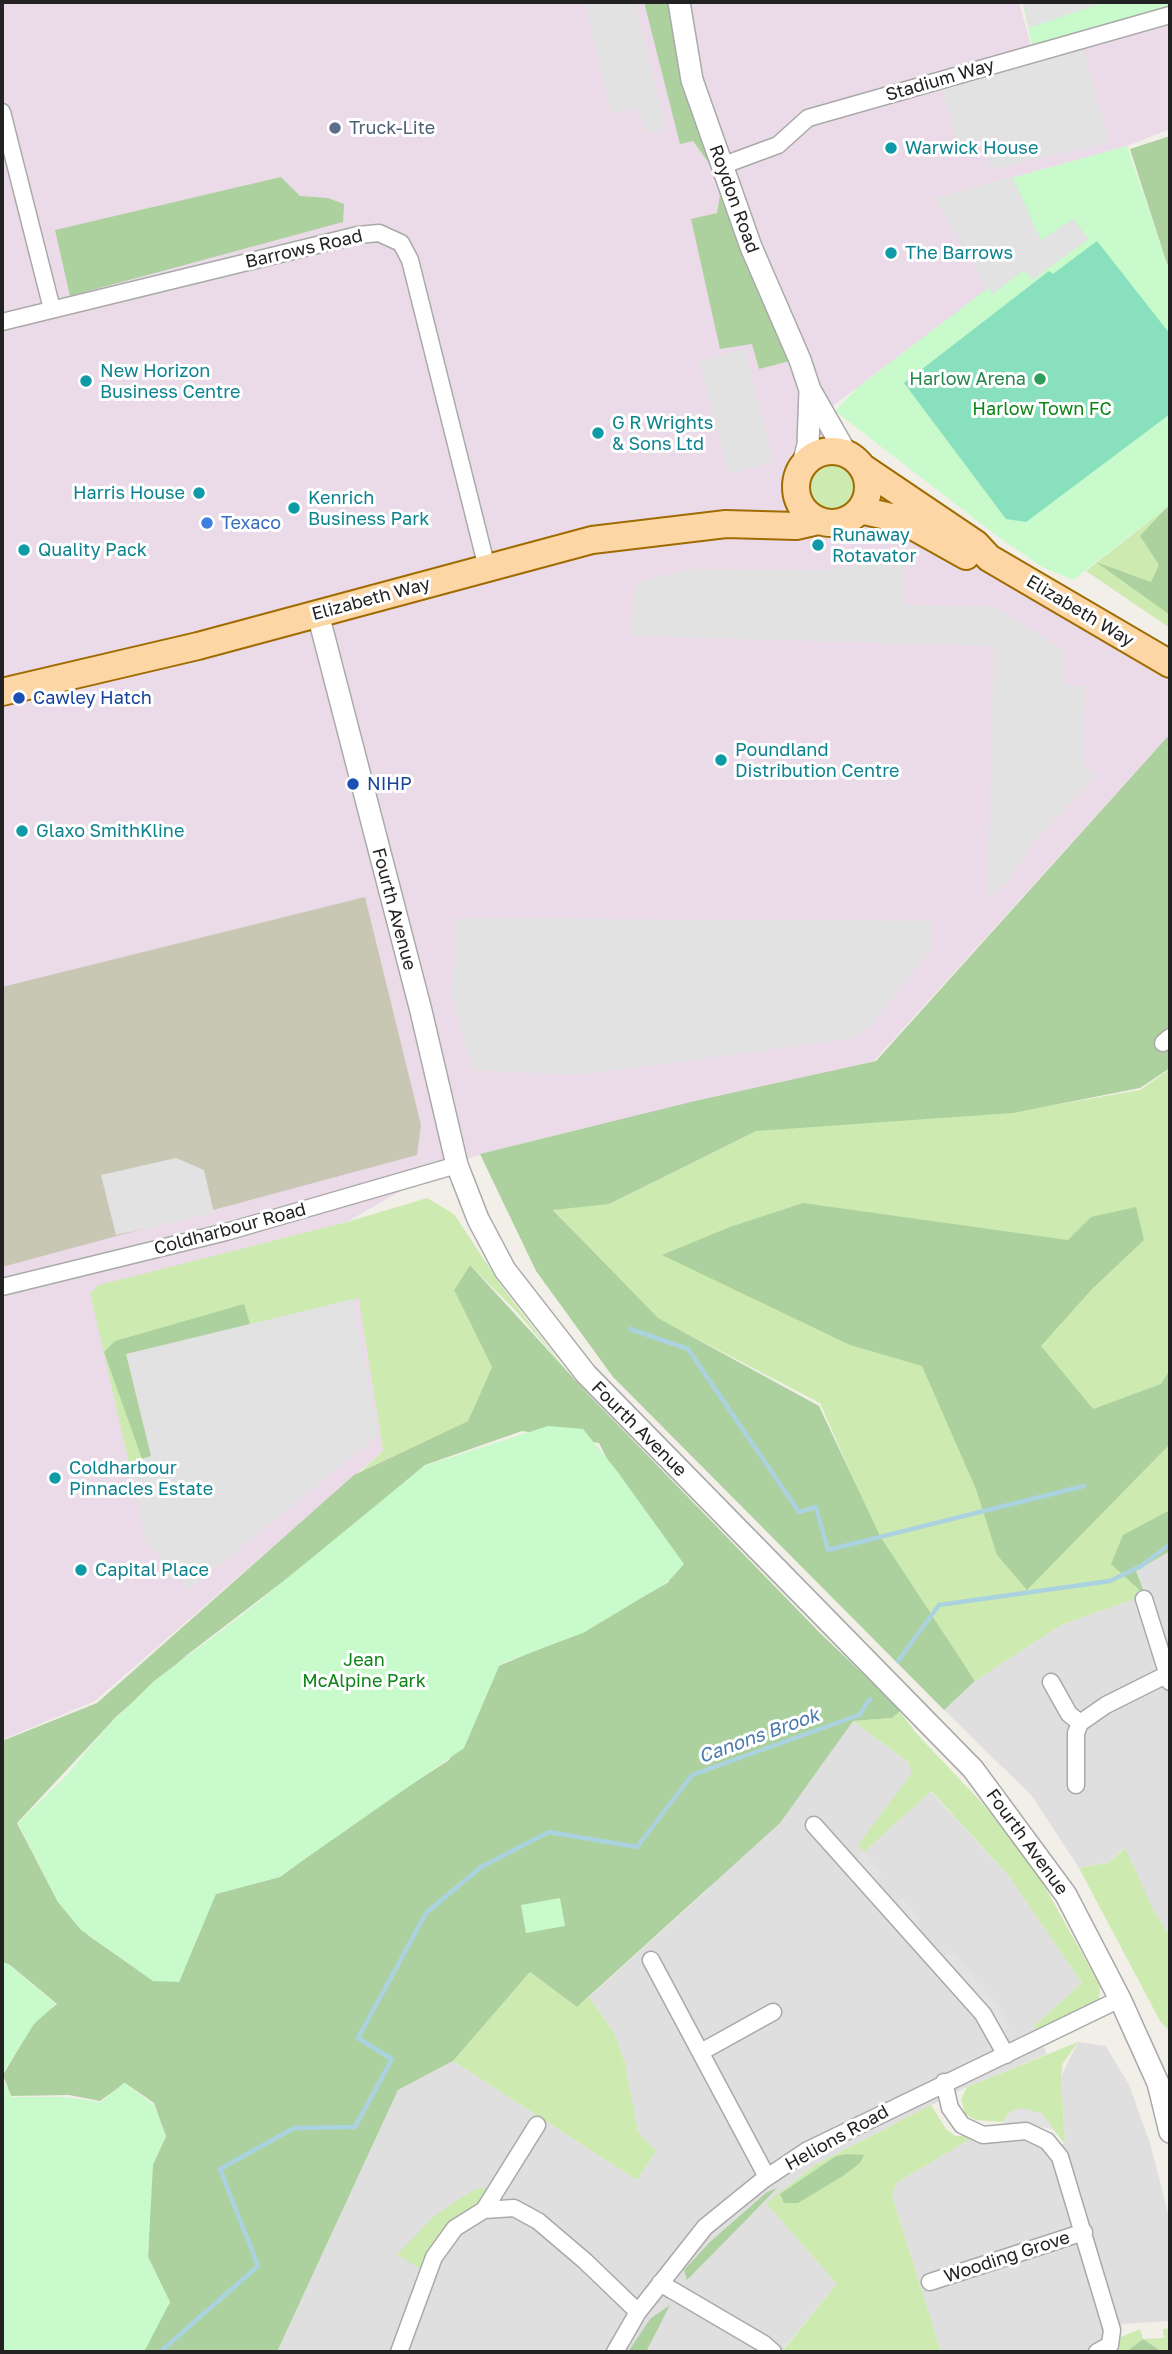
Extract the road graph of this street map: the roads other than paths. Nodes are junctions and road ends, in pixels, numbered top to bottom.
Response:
1 (678, 2) edge
2 (1170, 15) edge
3 (2, 112) edge
4 (721, 166) junction
5 (52, 309) junction
6 (2, 321) edge
7 (810, 390) junction
8 (854, 460) junction
9 (799, 475) junction
10 (860, 510) junction
11 (818, 520) junction
12 (743, 523) junction
13 (989, 558) junction
14 (486, 568) junction
15 (318, 614) junction
16 (1170, 664) edge
17 (2, 691) edge
18 (457, 1165) junction
19 (2, 1287) edge
20 (1144, 1599) dead end
21 (1169, 1679) edge
22 (1051, 1682) dead end
23 (1080, 1723) junction
24 (1076, 1785) dead end
25 (814, 1825) dead end
26 (651, 1960) dead end
27 (1120, 1999) junction
28 (773, 2012) dead end
29 (701, 2052) junction
30 (1006, 2055) junction
31 (944, 2082) junction
32 (1164, 2082) edge
33 (537, 2125) dead end
34 (1170, 2132) edge
35 (767, 2177) junction
36 (484, 2210) junction
37 (1084, 2232) junction
38 (930, 2282) dead end
39 (660, 2283) junction
40 (638, 2312) junction
41 (400, 2352) edge
42 (615, 2352) edge
43 (773, 2352) edge
44 (1097, 2352) edge

1 - 4 street, Roydon Road
2 - 4 street, Stadium Way
3 - 5 street
4 - 7 street, Roydon Road
5 - 6 street, Barrows Road
5 - 14 street, Barrows Road
7 - 8 street, Roydon Road
7 - 9 street, Roydon Road
8 - 9 main road
8 - 10 main road
8 - 13 main road, Elizabeth Way
9 - 11 main road
9 - 12 main road, Elizabeth Way
10 - 11 main road
10 - 13 main road, Elizabeth Way
11 - 12 main road, Elizabeth Way
12 - 14 main road, Elizabeth Way
13 - 16 main road, Elizabeth Way
14 - 15 main road, Elizabeth Way
15 - 17 main road, Elizabeth Way
15 - 18 street, Fourth Avenue
18 - 19 street, Coldharbour Road
18 - 27 street, Fourth Avenue
20 - 21 street
21 - 23 street
22 - 23 street
23 - 24 street
25 - 30 street
26 - 29 street
27 - 30 street, Helions Road
27 - 32 street, Fourth Avenue
28 - 29 street
29 - 35 street
30 - 31 street, Helions Road
31 - 35 street, Helions Road
31 - 37 street, Wooding Grove
32 - 34 street, Fourth Avenue
33 - 36 street
35 - 39 street, Helions Road
36 - 40 street
36 - 41 street
37 - 38 street, Wooding Grove
37 - 44 street, Wooding Grove
39 - 40 street, Helions Road
39 - 43 street
40 - 42 street, Helions Road

